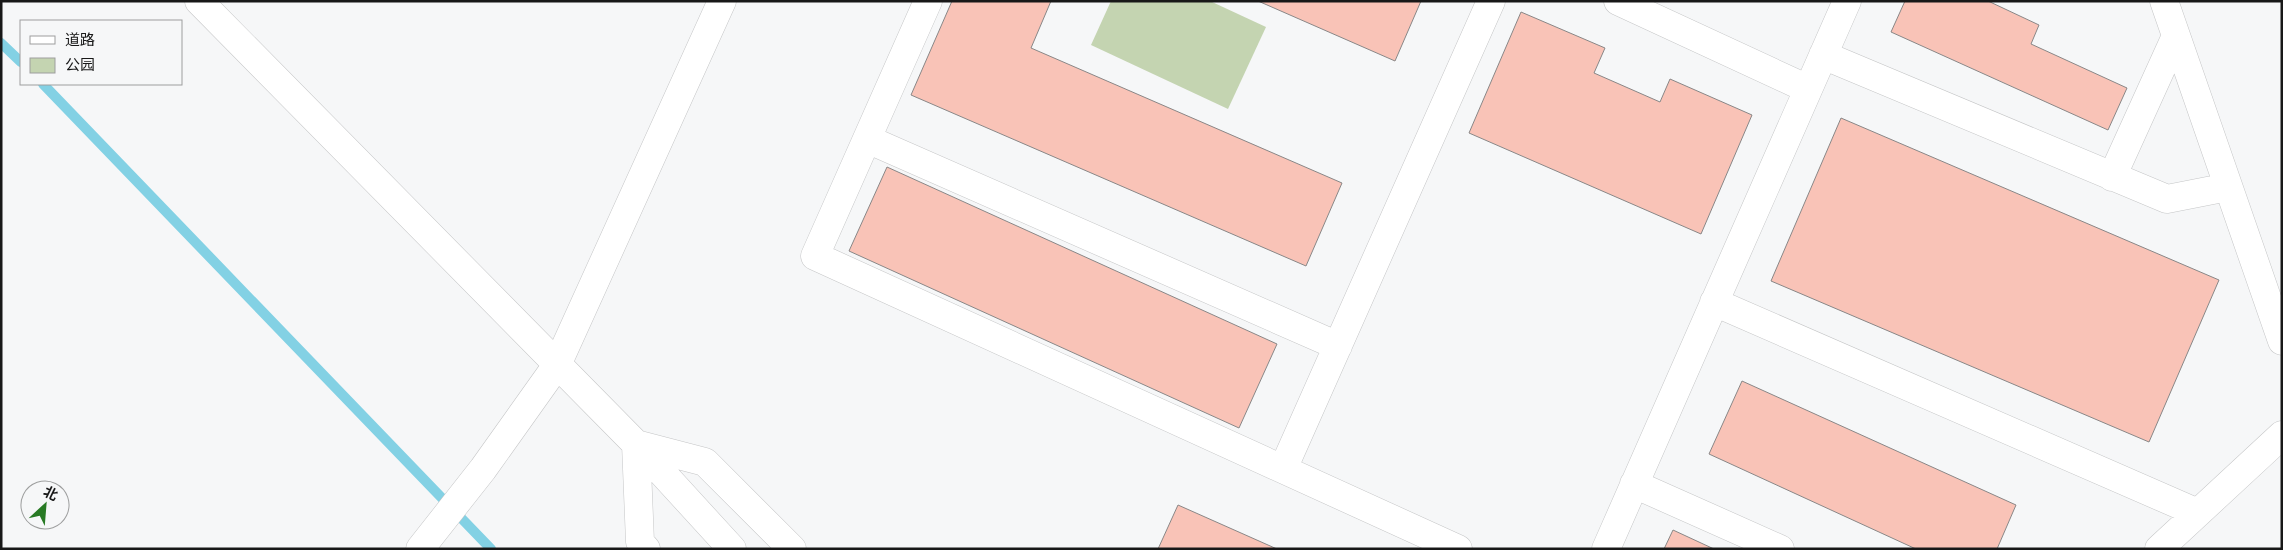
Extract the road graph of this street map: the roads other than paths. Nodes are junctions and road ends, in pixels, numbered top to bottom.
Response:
1 (199, 1) edge
2 (722, 1) edge
3 (928, 1) edge
4 (1491, 1) edge
5 (1618, 1) edge
6 (1847, 1) edge
7 (2164, 1) edge
8 (2176, 36) junction
9 (1823, 55) junction
10 (1808, 89) junction
11 (867, 139) junction
12 (2112, 177) junction
13 (2228, 187) junction
14 (1714, 302) junction
15 (2282, 341) edge
16 (1338, 346) junction
17 (557, 364) junction
18 (2282, 435) edge
19 (636, 444) junction
20 (1283, 469) junction
21 (1634, 484) junction
22 (2198, 513) junction
23 (420, 549) edge
24 (646, 549) edge
25 (732, 549) edge
26 (792, 549) edge
27 (1458, 549) edge
28 (1606, 549) edge
29 (1780, 549) edge
30 (2159, 549) edge

1 - 17 street
2 - 17 street
3 - 11 street
4 - 16 street
5 - 10 street
6 - 9 street
7 - 8 street
8 - 12 street
8 - 13 street
9 - 10 street
9 - 12 street
10 - 14 street
11 - 16 street
11 - 20 street
12 - 13 street
13 - 15 street
14 - 21 street
14 - 22 street
16 - 20 street
17 - 19 street
17 - 23 street
18 - 22 street
19 - 24 street
19 - 25 street
19 - 26 street
20 - 27 street
21 - 28 street
21 - 29 street
22 - 30 street

